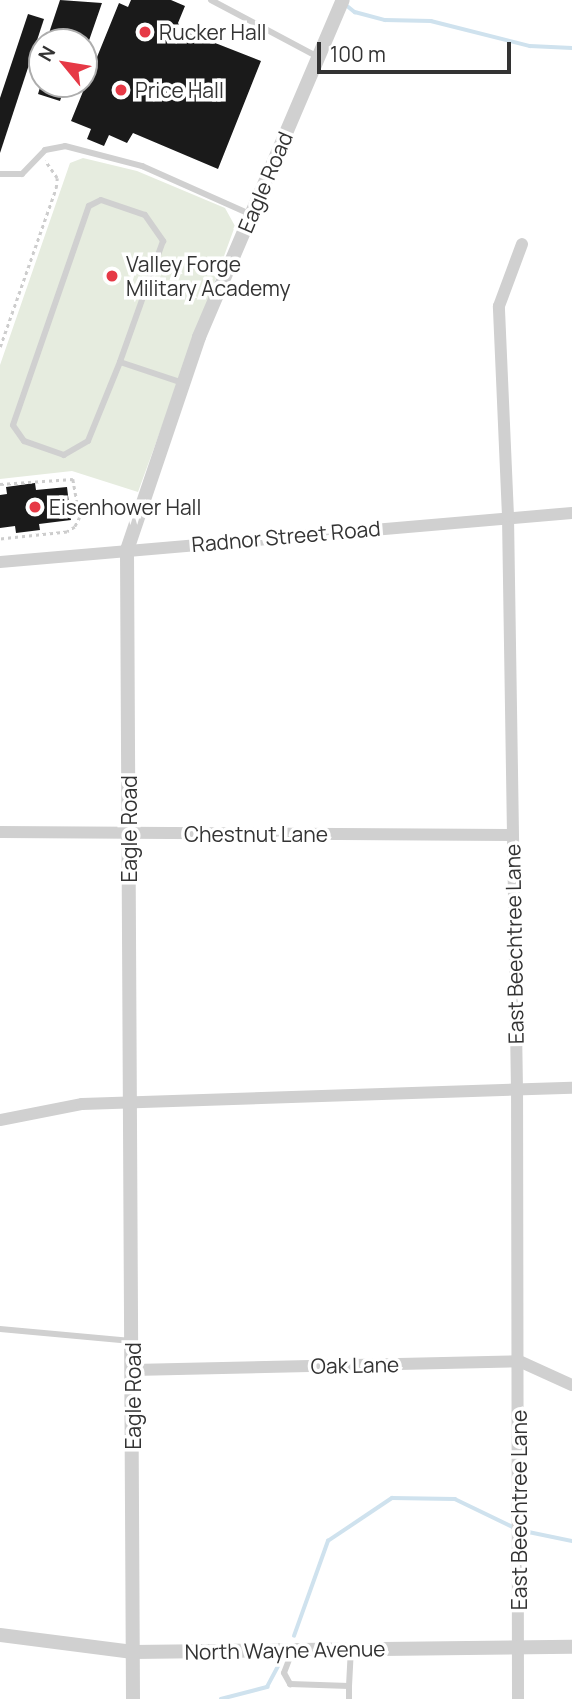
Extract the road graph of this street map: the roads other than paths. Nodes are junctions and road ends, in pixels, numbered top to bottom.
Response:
1 (211, 0) edge
2 (343, 0) edge
3 (318, 57) junction
4 (0, 174) edge
5 (251, 214) junction
6 (522, 244) dead end
7 (120, 362) junction
8 (183, 383) junction
9 (572, 513) edge
10 (508, 516) junction
11 (128, 550) junction
12 (0, 562) edge
13 (0, 832) edge
14 (129, 834) junction
15 (512, 835) junction
16 (572, 1088) edge
17 (517, 1090) junction
18 (132, 1103) junction
19 (0, 1120) edge
20 (0, 1329) edge
21 (133, 1342) junction
22 (519, 1361) junction
23 (133, 1370) junction
24 (572, 1385) edge
25 (0, 1635) edge
26 (572, 1647) edge
27 (518, 1648) junction
28 (351, 1649) junction
29 (292, 1650) junction
30 (133, 1652) junction
31 (349, 1686) junction
32 (133, 1699) edge
33 (349, 1699) edge
34 (518, 1699) edge

1 - 3 lane
2 - 3 street, Eagle Road
3 - 5 street, Eagle Road
4 - 5 lane
5 - 8 street, Eagle Road
6 - 10 street, East Beechtree Lane
7 - 7 lane
7 - 8 lane
8 - 11 street, Eagle Road
9 - 10 street, Radnor Street Road
10 - 11 street, Radnor Street Road
10 - 15 street, East Beechtree Lane
11 - 12 street, Radnor Street Road
11 - 14 street, Eagle Road
13 - 14 street, Chestnut Lane
14 - 15 street, Chestnut Lane
14 - 18 street, Eagle Road
15 - 17 street, East Beechtree Lane
16 - 17 street
17 - 18 street
17 - 22 street, East Beechtree Lane
18 - 19 street
18 - 21 street, Eagle Road
20 - 21 lane
21 - 23 street, Eagle Road
22 - 23 street, Oak Lane
22 - 24 street, Oak Lane
22 - 27 street, East Beechtree Lane
23 - 30 street, Eagle Road
25 - 30 street, North Wayne Avenue
26 - 27 street, North Wayne Avenue
27 - 28 street, North Wayne Avenue
27 - 34 street, East Beechtree Lane
28 - 29 street, North Wayne Avenue
28 - 31 lane
29 - 30 street, North Wayne Avenue
29 - 31 lane
30 - 32 street, Eagle Road
31 - 33 lane

